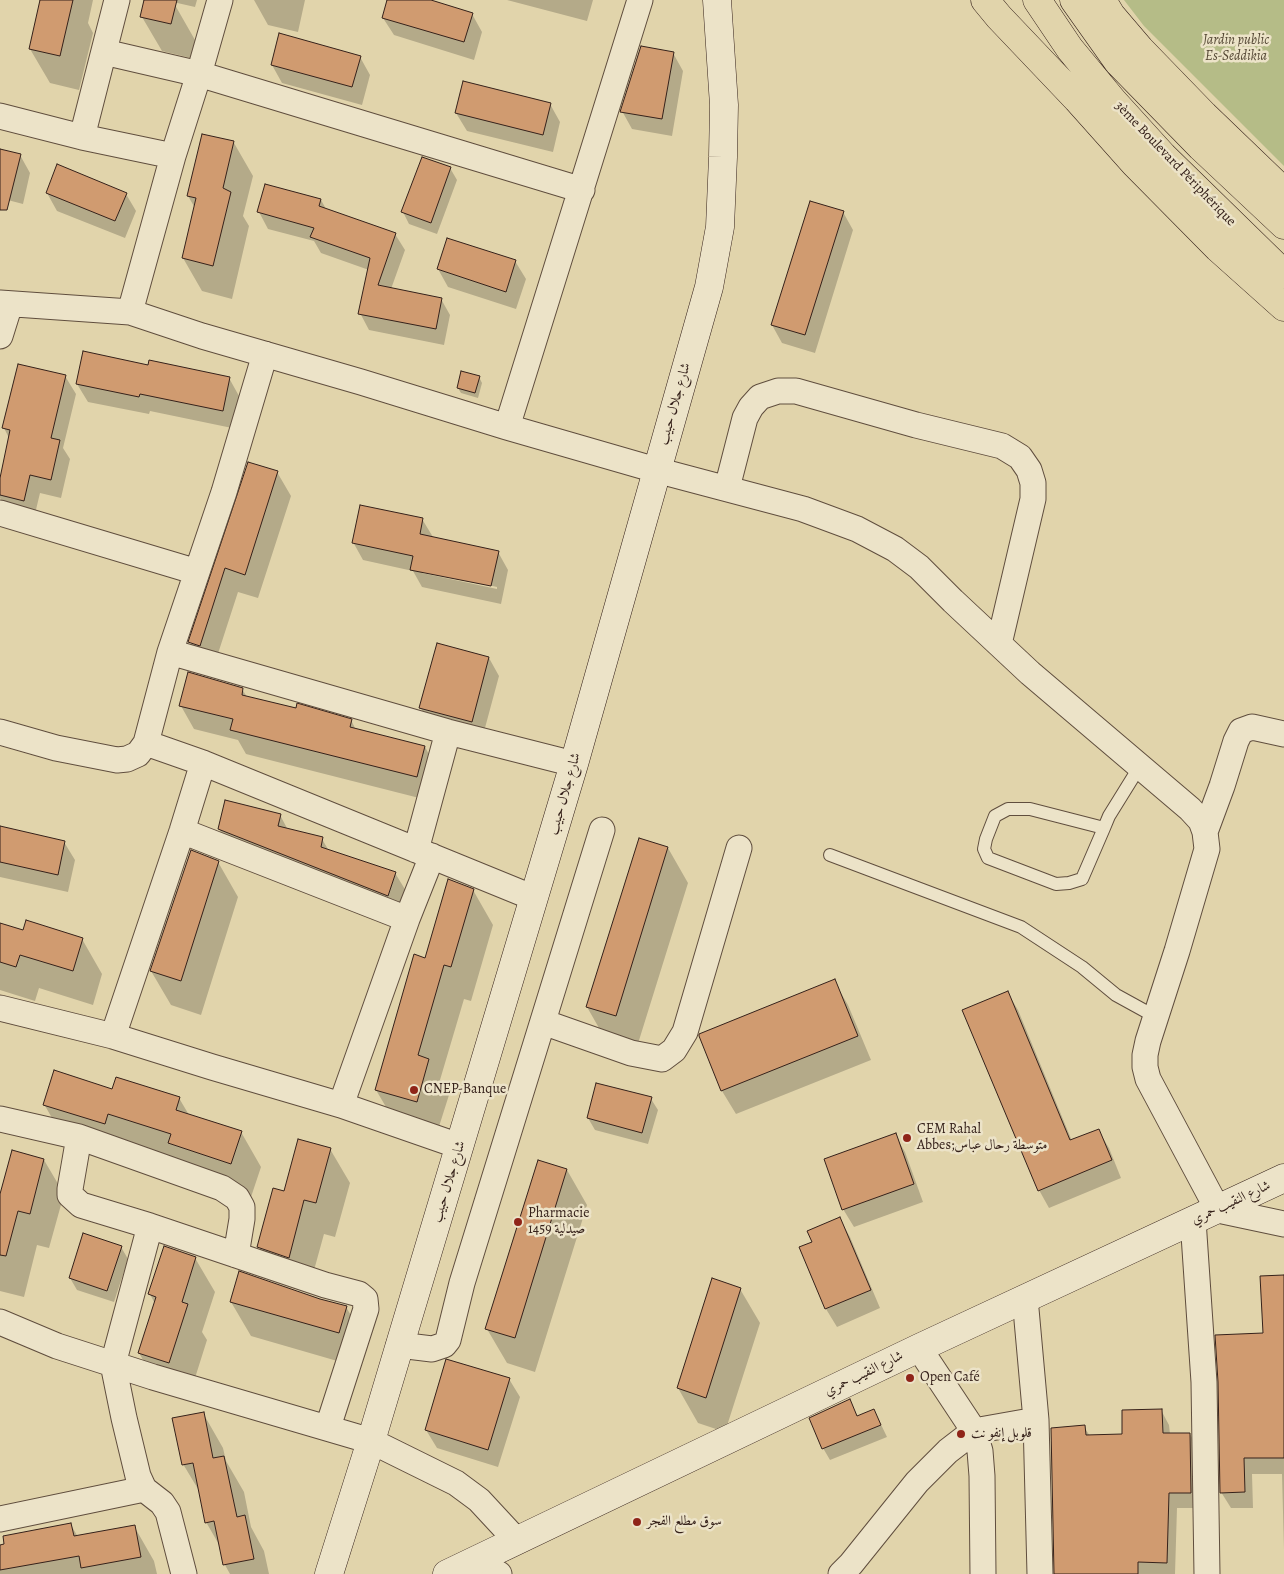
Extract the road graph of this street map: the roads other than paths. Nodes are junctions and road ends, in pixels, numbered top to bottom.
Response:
1 (117, 0) edge
2 (220, 0) edge
3 (640, 0) edge
4 (717, 0) edge
5 (985, 0) edge
6 (1037, 0) edge
7 (1074, 0) edge
8 (1102, 0) edge
9 (104, 52) junction
10 (199, 74) junction
11 (0, 116) edge
12 (82, 137) junction
13 (173, 156) junction
14 (582, 190) junction
15 (1284, 192) edge
16 (1284, 225) edge
17 (1284, 274) edge
18 (5, 304) edge
19 (1284, 307) edge
20 (130, 312) junction
21 (0, 336) edge
22 (265, 354) junction
23 (507, 427) junction
24 (656, 470) junction
25 (726, 488) junction
26 (0, 513) edge
27 (198, 572) junction
28 (999, 644) junction
29 (170, 652) junction
30 (0, 732) edge
31 (448, 732) junction
32 (1284, 734) edge
33 (146, 743) junction
34 (203, 763) junction
35 (574, 764) junction
36 (1140, 766) junction
37 (1104, 828) junction
38 (602, 830) dead end
39 (182, 832) junction
40 (1205, 832) junction
41 (739, 848) dead end
42 (424, 853) junction
43 (830, 855) dead end
44 (534, 898) junction
45 (407, 919) junction
46 (0, 1008) edge
47 (1156, 1017) junction
48 (543, 1022) junction
49 (113, 1036) junction
50 (341, 1105) junction
51 (0, 1119) edge
52 (79, 1137) junction
53 (459, 1146) junction
54 (1284, 1178) edge
55 (1218, 1210) junction
56 (1193, 1220) junction
57 (1284, 1224) edge
58 (150, 1226) junction
59 (236, 1255) junction
60 (1026, 1298) junction
61 (0, 1322) edge
62 (399, 1345) junction
63 (919, 1348) junction
64 (113, 1364) junction
65 (1036, 1420) junction
66 (328, 1427) junction
67 (974, 1431) junction
68 (371, 1441) junction
69 (144, 1489) junction
70 (0, 1519) edge
71 (517, 1541) junction
72 (488, 1567) edge
73 (184, 1574) edge
74 (329, 1574) edge
75 (446, 1574) edge
76 (841, 1574) edge
77 (982, 1574) edge
78 (1040, 1574) edge
79 (1207, 1574) edge

1 - 9 street
2 - 10 street
3 - 14 street
4 - 24 street, شارع جلال حبيب
5 - 19 main road
6 - 17 main road, 3ème Boulevard Périphérique
7 - 16 main road
8 - 15 main road
9 - 10 street
9 - 12 street
10 - 13 street
10 - 14 street
11 - 12 street
12 - 13 street
13 - 20 street
14 - 23 street
18 - 20 street
18 - 21 street
20 - 22 street
22 - 23 street
22 - 27 street
23 - 24 street
24 - 25 street
24 - 35 street, شارع جلال حبيب
25 - 28 street
25 - 28 street
26 - 27 street
27 - 29 street
28 - 36 street
29 - 31 street
29 - 33 street
30 - 33 street
31 - 35 street
31 - 42 street
32 - 40 street
33 - 34 street
34 - 39 street
34 - 42 street
35 - 44 street, شارع جلال حبيب
36 - 37 lane
36 - 40 street
37 - 37 lane
38 - 48 street
39 - 45 street
39 - 49 street
40 - 47 street
41 - 48 street
42 - 44 street
42 - 45 street
43 - 47 lane
44 - 53 street, شارع جلال حبيب
45 - 50 street
46 - 49 street
47 - 55 street
48 - 62 street
49 - 50 street
50 - 53 street
51 - 52 street
52 - 58 street
52 - 59 street
53 - 62 street, شارع جلال حبيب
54 - 55 street, شارع النقيب حمري
55 - 56 street, شارع النقيب حمري
55 - 57 street
56 - 60 street, شارع النقيب حمري
56 - 79 street
58 - 59 street
58 - 64 street
59 - 66 street
60 - 63 street, شارع النقيب حمري
60 - 65 street
61 - 64 street
62 - 68 street, شارع جلال حبيب
63 - 67 street
63 - 71 street, شارع النقيب حمري
64 - 66 street
64 - 69 street
65 - 67 street
65 - 78 street
66 - 68 street
67 - 76 street
67 - 77 street
68 - 71 street
68 - 74 street, شارع جلال حبيب
69 - 70 street
69 - 73 street
71 - 72 street, شارع النقيب حمري
72 - 75 street, شارع النقيب حمري

